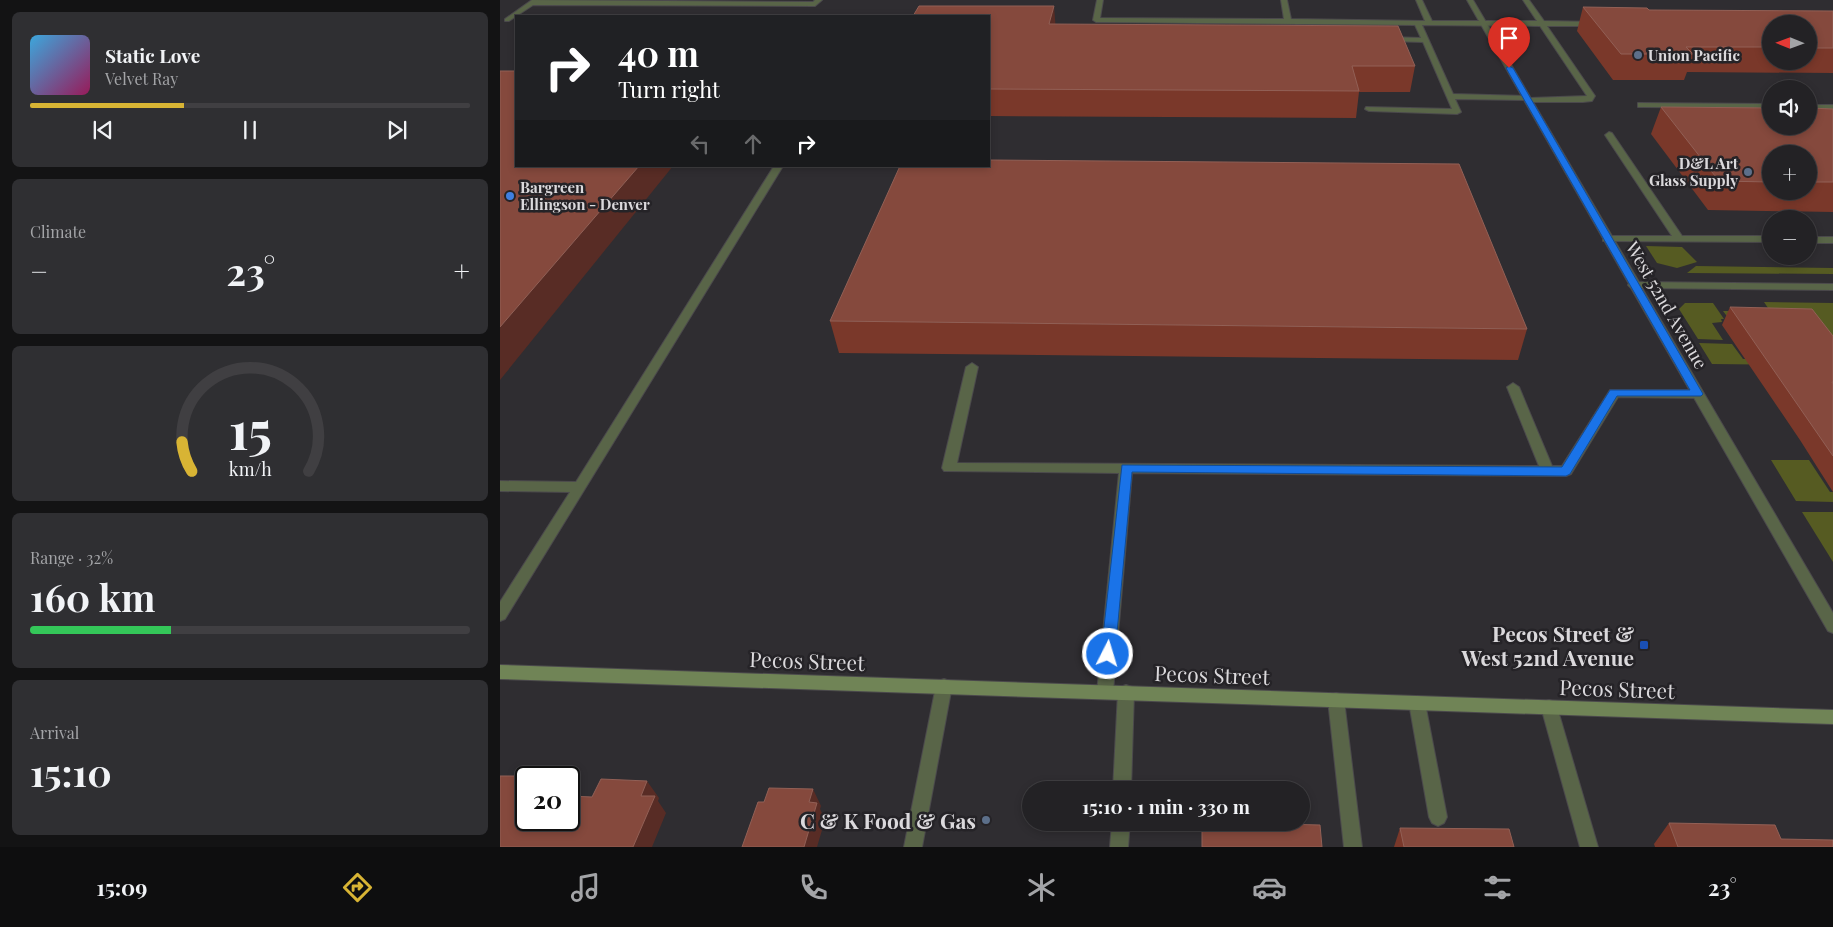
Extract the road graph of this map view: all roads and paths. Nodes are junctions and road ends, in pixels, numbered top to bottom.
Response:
1 (819, 0) edge
2 (1100, 0) edge
3 (1284, 0) edge
4 (1419, 0) edge
5 (1470, 0) edge
6 (1526, 0) edge
7 (534, 2) edge
8 (504, 20) edge
9 (1288, 22) junction
10 (1418, 23) junction
11 (1430, 23) junction
12 (1483, 23) junction
13 (1542, 24) junction
14 (1602, 24) edge
15 (1379, 39) edge
16 (1426, 40) junction
17 (1450, 96) junction
18 (1527, 99) junction
19 (1641, 105) dead end
20 (1762, 106) edge
21 (1817, 107) edge
22 (1833, 107) edge
23 (1369, 109) dead end
24 (1609, 136) dead end
25 (779, 167) edge
26 (1607, 239) junction
27 (1678, 239) junction
28 (1762, 240) edge
29 (1817, 240) edge
30 (1833, 240) edge
31 (1633, 284) junction
32 (1833, 287) edge
33 (972, 367) dead end
34 (1512, 387) dead end
35 (1697, 394) junction
36 (1126, 468) junction
37 (1548, 471) junction
38 (500, 486) edge
39 (580, 487) junction
40 (500, 615) edge
41 (1833, 627) edge
42 (500, 672) edge
43 (944, 686) junction
44 (1105, 692) junction
45 (1126, 692) junction
46 (1336, 700) junction
47 (1416, 703) junction
48 (1549, 707) junction
49 (1833, 717) edge
50 (1122, 781) edge
51 (1438, 817) dead end
52 (1120, 831) edge
53 (913, 847) edge
54 (1120, 847) edge
55 (1353, 847) edge
56 (1589, 847) edge

1 - 7 street
2 - 9 street
3 - 9 street
4 - 11 street
5 - 12 street, West 52nd Avenue
6 - 13 street
7 - 8 street
9 - 10 street
10 - 11 street
10 - 16 street
11 - 12 street
12 - 13 street
12 - 18 street, West 52nd Avenue
13 - 14 street
13 - 18 street
15 - 16 street
16 - 17 street
17 - 18 street
17 - 23 street
18 - 26 street, West 52nd Avenue
19 - 20 street
21 - 22 street
24 - 27 street
25 - 39 street
26 - 27 street
26 - 31 street, West 52nd Avenue
27 - 28 street
29 - 30 street
31 - 32 street
31 - 35 street, West 52nd Avenue
33 - 36 street
34 - 37 street
35 - 37 street
35 - 41 street, West 52nd Avenue
36 - 37 street
36 - 44 street
38 - 39 street
39 - 40 street
42 - 43 main road, Pecos Street
43 - 44 main road, Pecos Street
43 - 53 street
44 - 45 main road, Pecos Street
45 - 46 main road, Pecos Street
45 - 50 street
46 - 47 main road, Pecos Street
46 - 55 street
47 - 48 main road, Pecos Street
47 - 51 street
48 - 49 main road, Pecos Street
48 - 56 street
52 - 54 street

